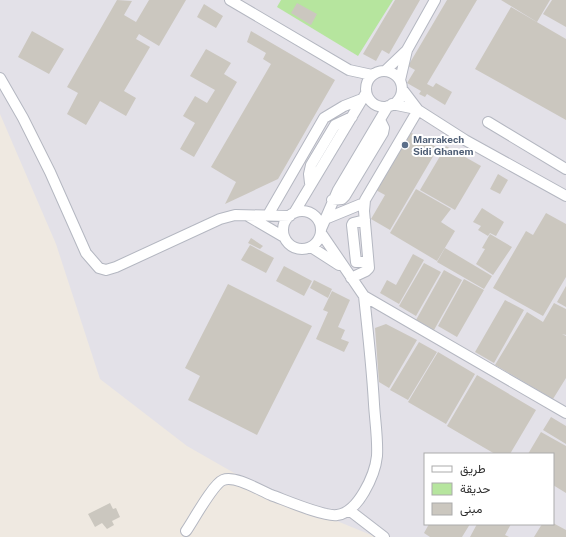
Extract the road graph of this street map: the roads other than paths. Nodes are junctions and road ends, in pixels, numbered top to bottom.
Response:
1 (230, 0) edge
2 (435, 0) edge
3 (408, 50) junction
4 (349, 70) junction
5 (385, 71) junction
6 (372, 75) junction
7 (0, 78) edge
8 (401, 85) junction
9 (365, 93) junction
10 (390, 105) junction
11 (417, 110) junction
12 (488, 122) dead end
13 (566, 169) edge
14 (566, 196) edge
15 (364, 203) junction
16 (246, 215) junction
17 (268, 215) junction
18 (292, 215) junction
19 (325, 218) junction
20 (321, 231) junction
21 (284, 237) junction
22 (311, 247) junction
23 (343, 267) junction
24 (351, 278) junction
25 (364, 296) junction
26 (566, 413) edge
27 (349, 510) junction
28 (186, 531) dead end
29 (384, 537) edge

1 - 4 street
2 - 3 street
3 - 5 street
3 - 8 street
4 - 6 street
4 - 9 street
5 - 6 street
5 - 8 street
6 - 9 street
7 - 16 street
8 - 10 street
8 - 11 street
9 - 10 street
9 - 17 street
9 - 18 street
10 - 11 street
10 - 19 street
11 - 14 street
11 - 15 street
12 - 13 street
15 - 19 street
15 - 24 street
16 - 17 street
16 - 21 street
17 - 18 street
18 - 20 street
18 - 21 street
19 - 20 street
20 - 22 street
20 - 23 street
21 - 22 street
22 - 23 street
23 - 24 street
24 - 25 street
25 - 26 street
25 - 27 street
27 - 28 street
27 - 29 street

